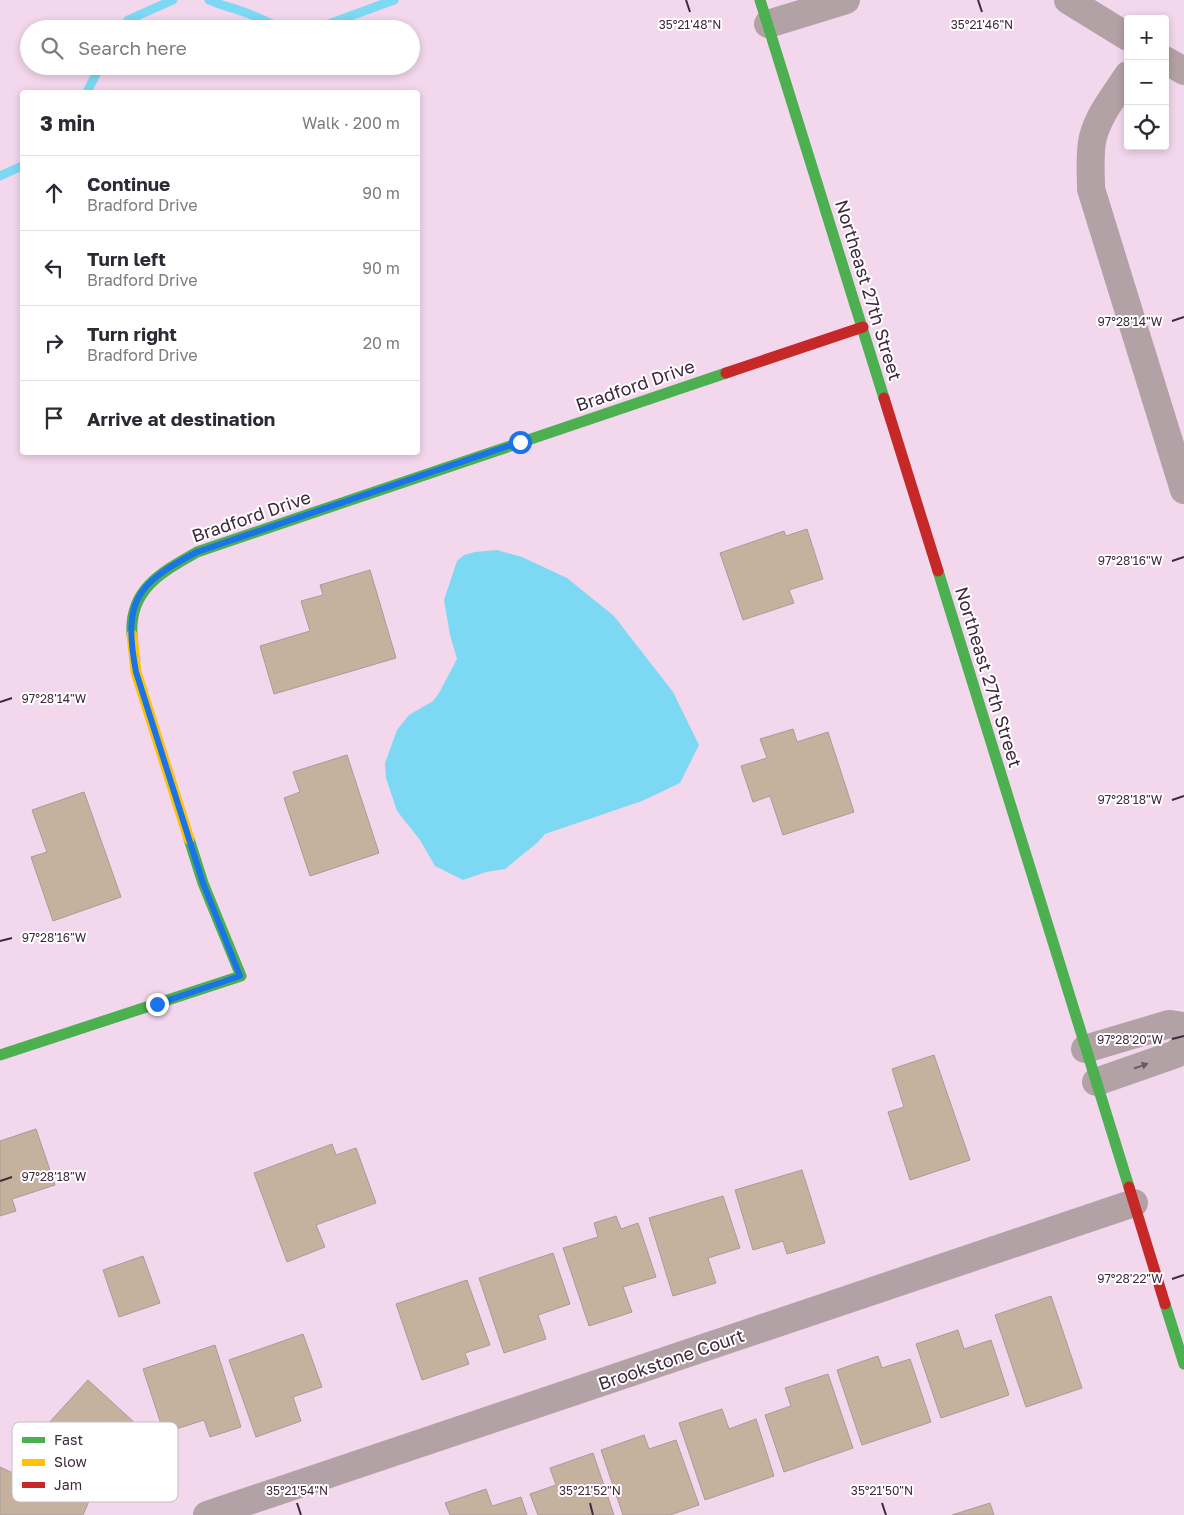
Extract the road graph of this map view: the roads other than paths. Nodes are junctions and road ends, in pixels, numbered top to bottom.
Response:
1 (846, 0) edge
2 (1068, 0) edge
3 (764, 12) edge
4 (1124, 35) edge
5 (1169, 62) edge
6 (1184, 71) edge
7 (1124, 81) edge
8 (862, 327) junction
9 (1184, 490) edge
10 (1184, 1026) edge
11 (1184, 1046) edge
12 (1086, 1048) junction
13 (0, 1055) edge
14 (1096, 1082) junction
15 (1134, 1203) junction
16 (1184, 1364) edge
17 (207, 1515) edge

1 - 3 street
2 - 4 street
3 - 8 street, Northeast 27th Street
5 - 6 street
7 - 9 street
8 - 12 street, Northeast 27th Street
8 - 13 street, Bradford Drive
10 - 12 street
14 -> 11 street
12 - 14 street, Northeast 27th Street
14 - 15 street, Northeast 27th Street
15 - 16 street, Northeast 27th Street
15 - 17 street, Brookstone Court

